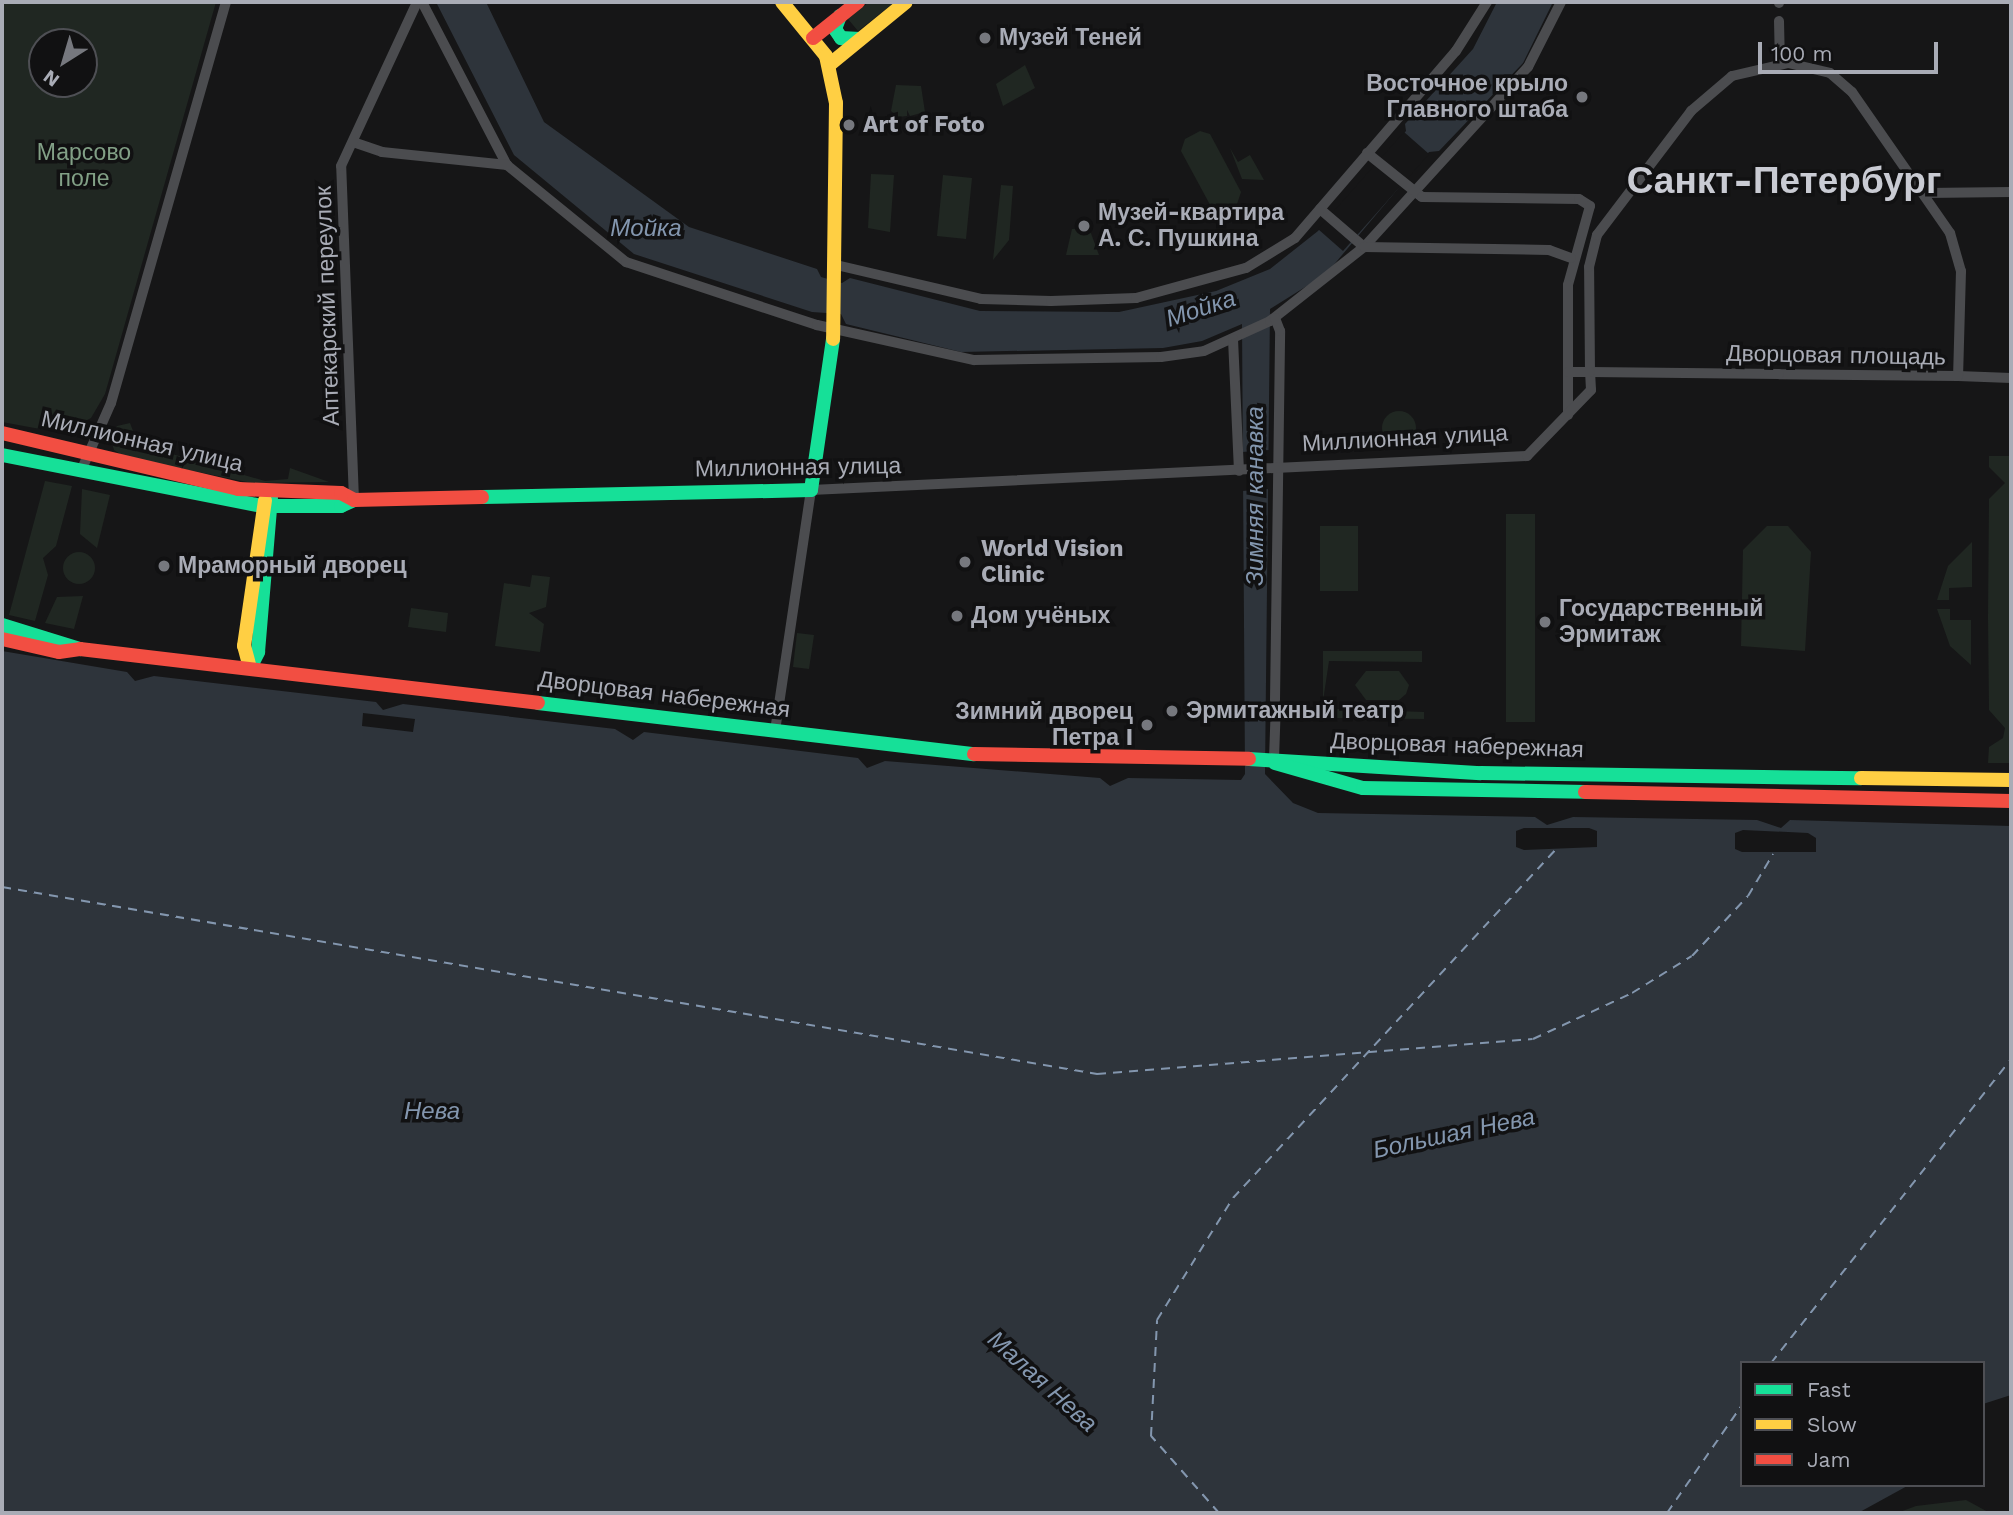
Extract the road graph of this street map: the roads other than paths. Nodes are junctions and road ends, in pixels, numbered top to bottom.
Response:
1 (226, 2) edge
2 (417, 2) edge
3 (422, 2) edge
4 (782, 2) edge
5 (858, 2) edge
6 (906, 2) edge
7 (1487, 2) edge
8 (1561, 2) edge
9 (842, 15) junction
10 (1779, 21) dead end
11 (813, 38) junction
12 (862, 38) junction
13 (1780, 64) junction
14 (829, 65) junction
15 (353, 142) junction
16 (1367, 152) junction
17 (507, 165) junction
18 (1414, 192) junction
19 (2011, 192) edge
20 (1926, 193) junction
21 (1320, 209) junction
22 (1364, 247) junction
23 (1571, 258) junction
24 (832, 271) junction
25 (1272, 320) junction
26 (832, 329) junction
27 (1238, 337) junction
28 (1568, 372) junction
29 (1590, 372) junction
30 (1958, 376) junction
31 (2011, 377) edge
32 (1568, 415) junction
33 (2, 433) edge
34 (2, 455) edge
35 (85, 455) junction
36 (1274, 468) junction
37 (81, 471) junction
38 (1240, 471) junction
39 (811, 490) junction
40 (354, 500) junction
41 (269, 502) junction
42 (2, 625) edge
43 (2, 639) edge
44 (80, 649) junction
45 (250, 668) junction
46 (1275, 701) dead end
47 (1275, 721) dead end
48 (775, 731) junction
49 (1272, 760) junction
50 (2011, 780) edge
51 (2011, 801) edge

1 - 35 street
2 - 15 street, Аптекарский переулок
3 - 17 street
4 - 11 main road
5 - 9 main road
6 - 12 main road
7 - 16 street
8 - 18 street
9 - 11 main road
9 - 12 main road
10 - 13 street
11 - 14 main road
12 - 14 main road
13 - 20 street, Дворцовая площадь
13 - 29 street, Дворцовая площадь
14 - 24 main road
15 - 17 street
15 - 40 street, Аптекарский переулок
16 - 18 street
16 - 21 street
17 - 26 street
18 - 22 street
18 - 23 street
19 - 20 street
20 - 30 street, Дворцовая площадь
21 - 22 street
21 - 24 street
22 - 23 street
22 - 25 street
23 - 28 street
24 - 26 main road
25 - 27 street
25 - 36 street
26 - 27 street
26 - 39 main road
27 - 38 street
28 - 29 street
28 - 32 street
29 - 30 street, Дворцовая площадь
29 - 32 street, Миллионная улица
30 - 31 street
32 - 36 street, Миллионная улица
33 - 35 main road, Миллионная улица
34 - 37 main road, Миллионная улица
35 - 37 street
35 - 41 main road, Миллионная улица
36 - 38 street, Миллионная улица
36 - 46 street
37 - 41 main road, Миллионная улица
38 - 39 street, Миллионная улица
39 - 40 main road, Миллионная улица
39 - 48 street
40 - 41 main road, Миллионная улица
41 - 45 main road
42 - 44 main road, Дворцовая набережная
43 - 44 main road, Дворцовая набережная
44 - 45 main road, Дворцовая набережная
45 - 48 main road, Дворцовая набережная
47 - 49 street
48 - 49 main road, Дворцовая набережная
49 - 50 main road, Дворцовая набережная
49 - 51 main road, Дворцовая набережная

